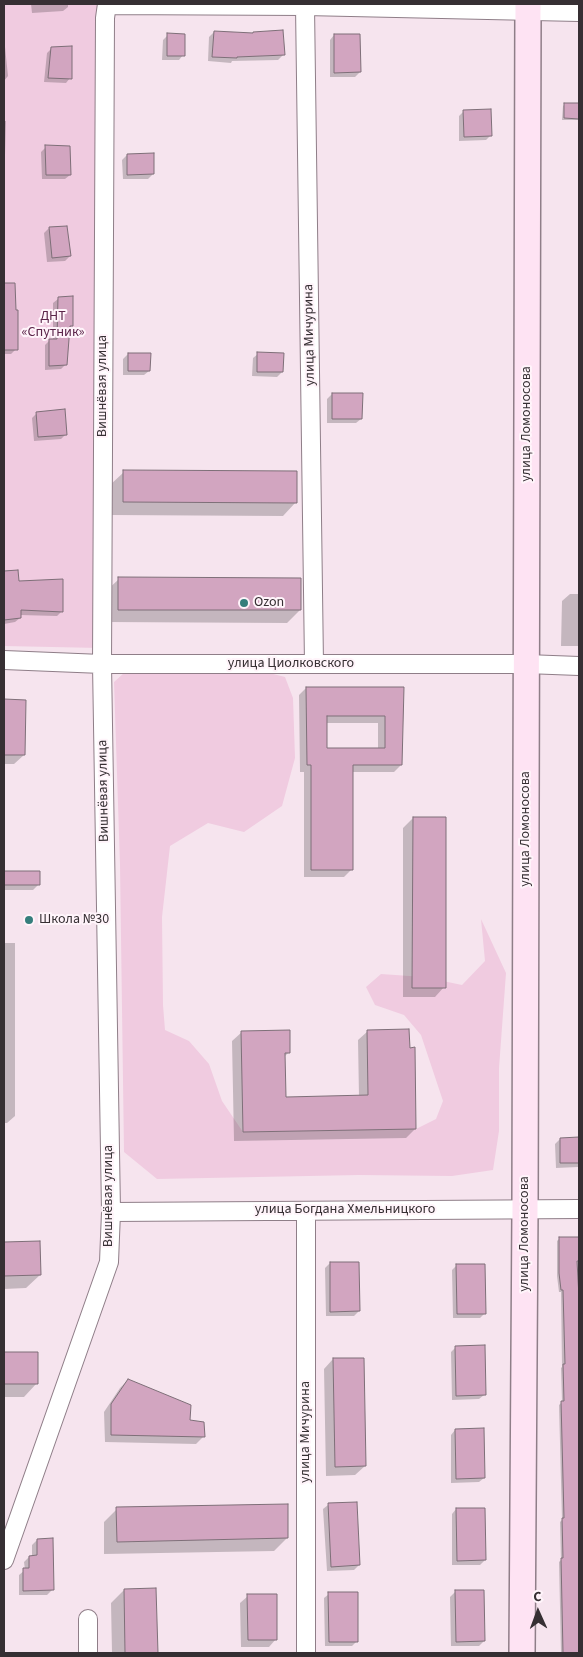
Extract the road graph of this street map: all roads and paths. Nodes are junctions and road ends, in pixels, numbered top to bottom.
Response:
1 (107, 4) edge
2 (305, 6) junction
3 (528, 7) edge
4 (579, 12) edge
5 (4, 660) edge
6 (102, 664) junction
7 (314, 664) junction
8 (526, 664) junction
9 (579, 666) edge
10 (526, 1209) junction
11 (579, 1209) edge
12 (306, 1211) junction
13 (111, 1212) junction
14 (4, 1560) edge
15 (88, 1619) dead end
16 (88, 1653) edge
17 (306, 1653) edge
18 (522, 1653) edge

1 - 2 street
1 - 6 street, Вишнёвая улица
2 - 3 street
2 - 7 street, улица Мичурина
3 - 4 street
3 - 8 street, улица Ломоносова
5 - 6 street, улица Циолковского
6 - 7 street, улица Циолковского
6 - 13 street, Вишнёвая улица
7 - 8 street, улица Циолковского
8 - 9 street, улица Циолковского
8 - 10 street, улица Ломоносова
10 - 11 street, улица Богдана Хмельницкого
10 - 12 street, улица Богдана Хмельницкого
10 - 18 street, улица Ломоносова
12 - 13 street, улица Богдана Хмельницкого
12 - 17 street, улица Мичурина
13 - 14 street, Вишнёвая улица
15 - 16 street

